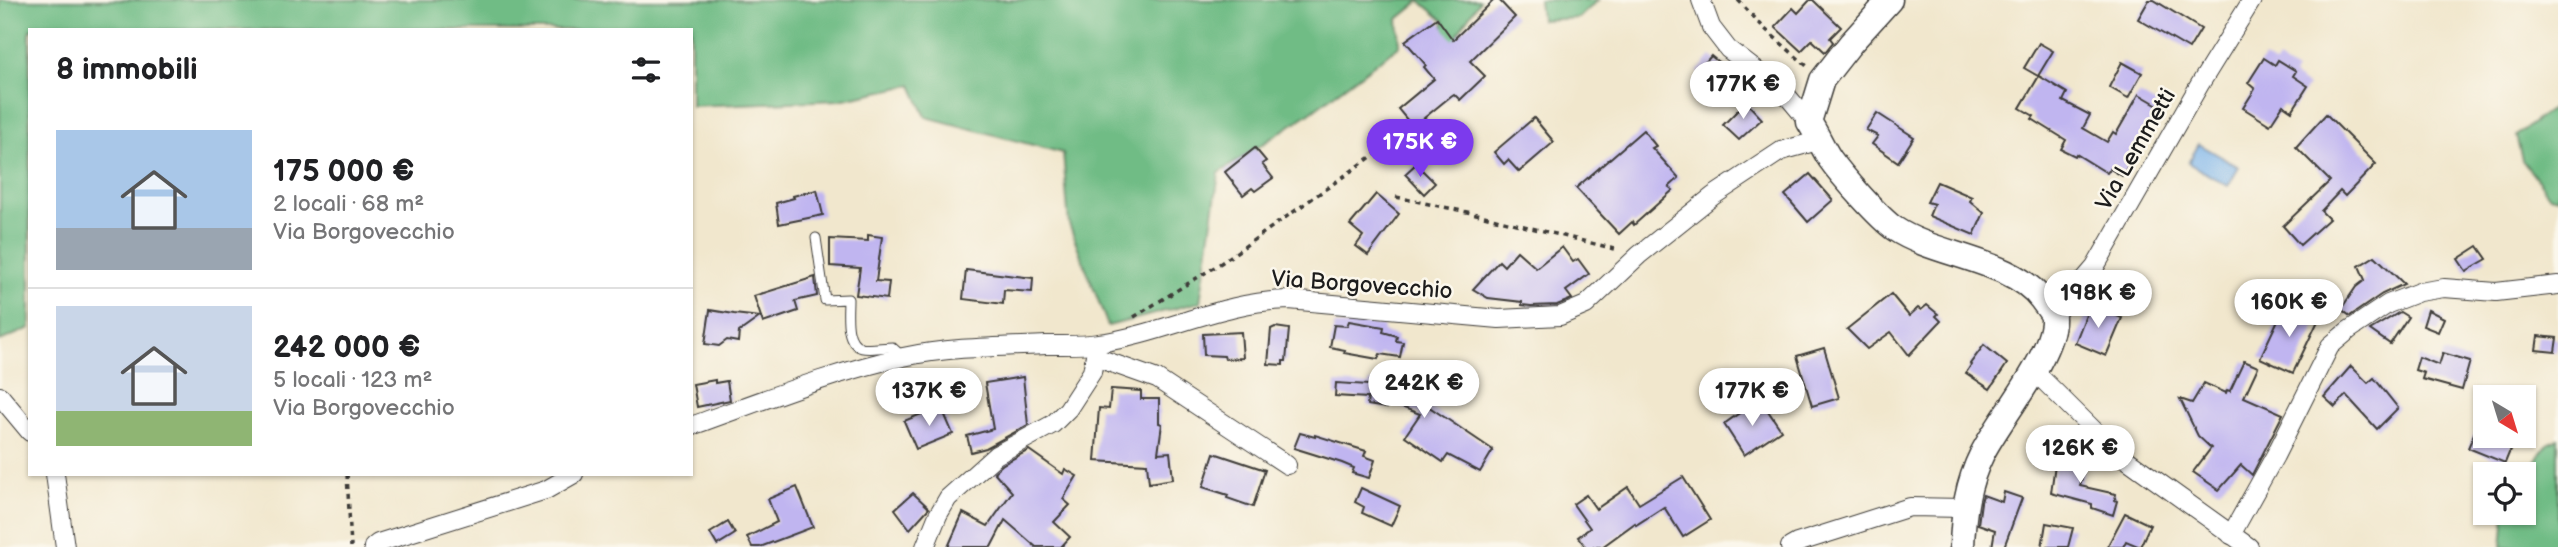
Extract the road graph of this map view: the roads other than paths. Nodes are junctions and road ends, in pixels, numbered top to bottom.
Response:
1 (1700, 0) edge
2 (1890, 0) edge
3 (2252, 0) edge
4 (1815, 131) junction
5 (816, 238) dead end
6 (2558, 285) edge
7 (2053, 316) junction
8 (1096, 350) junction
9 (903, 357) junction
10 (2034, 371) junction
11 (0, 396) edge
12 (693, 425) edge
13 (28, 430) edge
14 (1287, 465) dead end
15 (55, 476) edge
16 (570, 476) edge
17 (1963, 508) junction
18 (2231, 535) junction
19 (65, 547) edge
20 (373, 547) edge
21 (925, 547) edge
22 (1790, 547) edge
23 (1962, 547) edge
24 (2249, 547) edge

1 - 4 street
2 - 4 street
3 - 7 street, Via Lemmetti
4 - 7 street
4 - 8 street, Via Borgovecchio
5 - 9 lane
6 - 18 street
7 - 10 street
8 - 9 street, Via Borgovecchio
8 - 14 street
8 - 21 street
9 - 12 street, Via Borgovecchio
10 - 17 street
10 - 18 street
11 - 13 street
15 - 19 street
16 - 20 street
17 - 22 street
17 - 23 street
18 - 24 street

